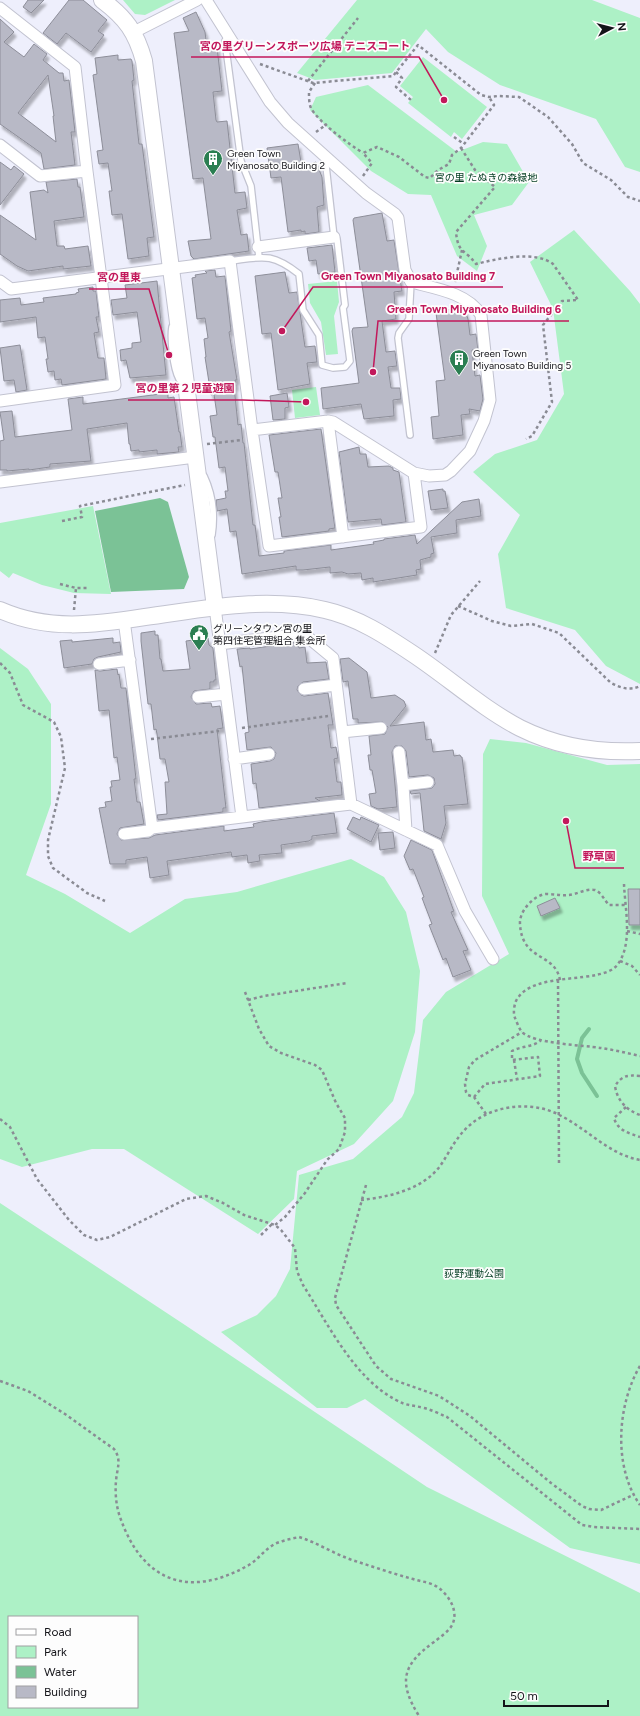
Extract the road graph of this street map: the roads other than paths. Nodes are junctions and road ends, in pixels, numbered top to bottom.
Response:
1 (102, 0) edge
2 (197, 0) edge
3 (206, 0) edge
4 (0, 8) edge
5 (134, 32) junction
6 (228, 35) junction
7 (0, 146) edge
8 (325, 156) junction
9 (88, 171) junction
10 (334, 237) junction
11 (258, 252) junction
12 (230, 261) junction
13 (170, 268) junction
14 (102, 278) junction
15 (0, 281) edge
16 (411, 282) junction
17 (0, 401) edge
18 (328, 421) junction
19 (253, 434) junction
20 (410, 434) dead end
21 (195, 457) junction
22 (414, 473) junction
23 (0, 482) edge
24 (343, 537) junction
25 (215, 608) junction
26 (0, 610) edge
27 (124, 620) junction
28 (219, 644) junction
29 (130, 660) junction
30 (99, 664) dead end
31 (336, 685) junction
32 (304, 689) dead end
33 (226, 694) junction
34 (198, 697) dead end
35 (381, 728) dead end
36 (342, 732) junction
37 (640, 751) edge
38 (398, 752) dead end
39 (269, 754) dead end
40 (234, 758) junction
41 (428, 782) dead end
42 (403, 785) junction
43 (351, 804) junction
44 (242, 817) junction
45 (152, 828) junction
46 (406, 830) junction
47 (124, 834) dead end
48 (493, 959) dead end

1 - 5 street
2 - 5 street
3 - 6 street
4 - 9 street
5 - 13 street
6 - 8 street
6 - 11 lane
7 - 9 street
8 - 10 lane
8 - 16 street
9 - 14 street
10 - 11 street
10 - 11 lane
11 - 12 lane
12 - 13 street
12 - 19 street
13 - 14 street
13 - 21 street
14 - 15 street
14 - 17 street
16 - 20 lane
16 - 22 street
18 - 19 street
18 - 22 street
18 - 24 street
19 - 24 street
21 - 23 street
21 - 25 street
22 - 24 street
25 - 27 street
25 - 28 street
25 - 37 street
26 - 27 street
27 - 29 street
28 - 31 street
28 - 33 street
29 - 30 street
29 - 45 street
31 - 32 street
31 - 36 street
33 - 34 street
33 - 40 street
35 - 36 street
36 - 43 street
38 - 42 street
39 - 40 street
40 - 44 street
41 - 42 street
42 - 46 street
43 - 44 street
43 - 46 street
44 - 45 street
45 - 47 street
46 - 48 street

